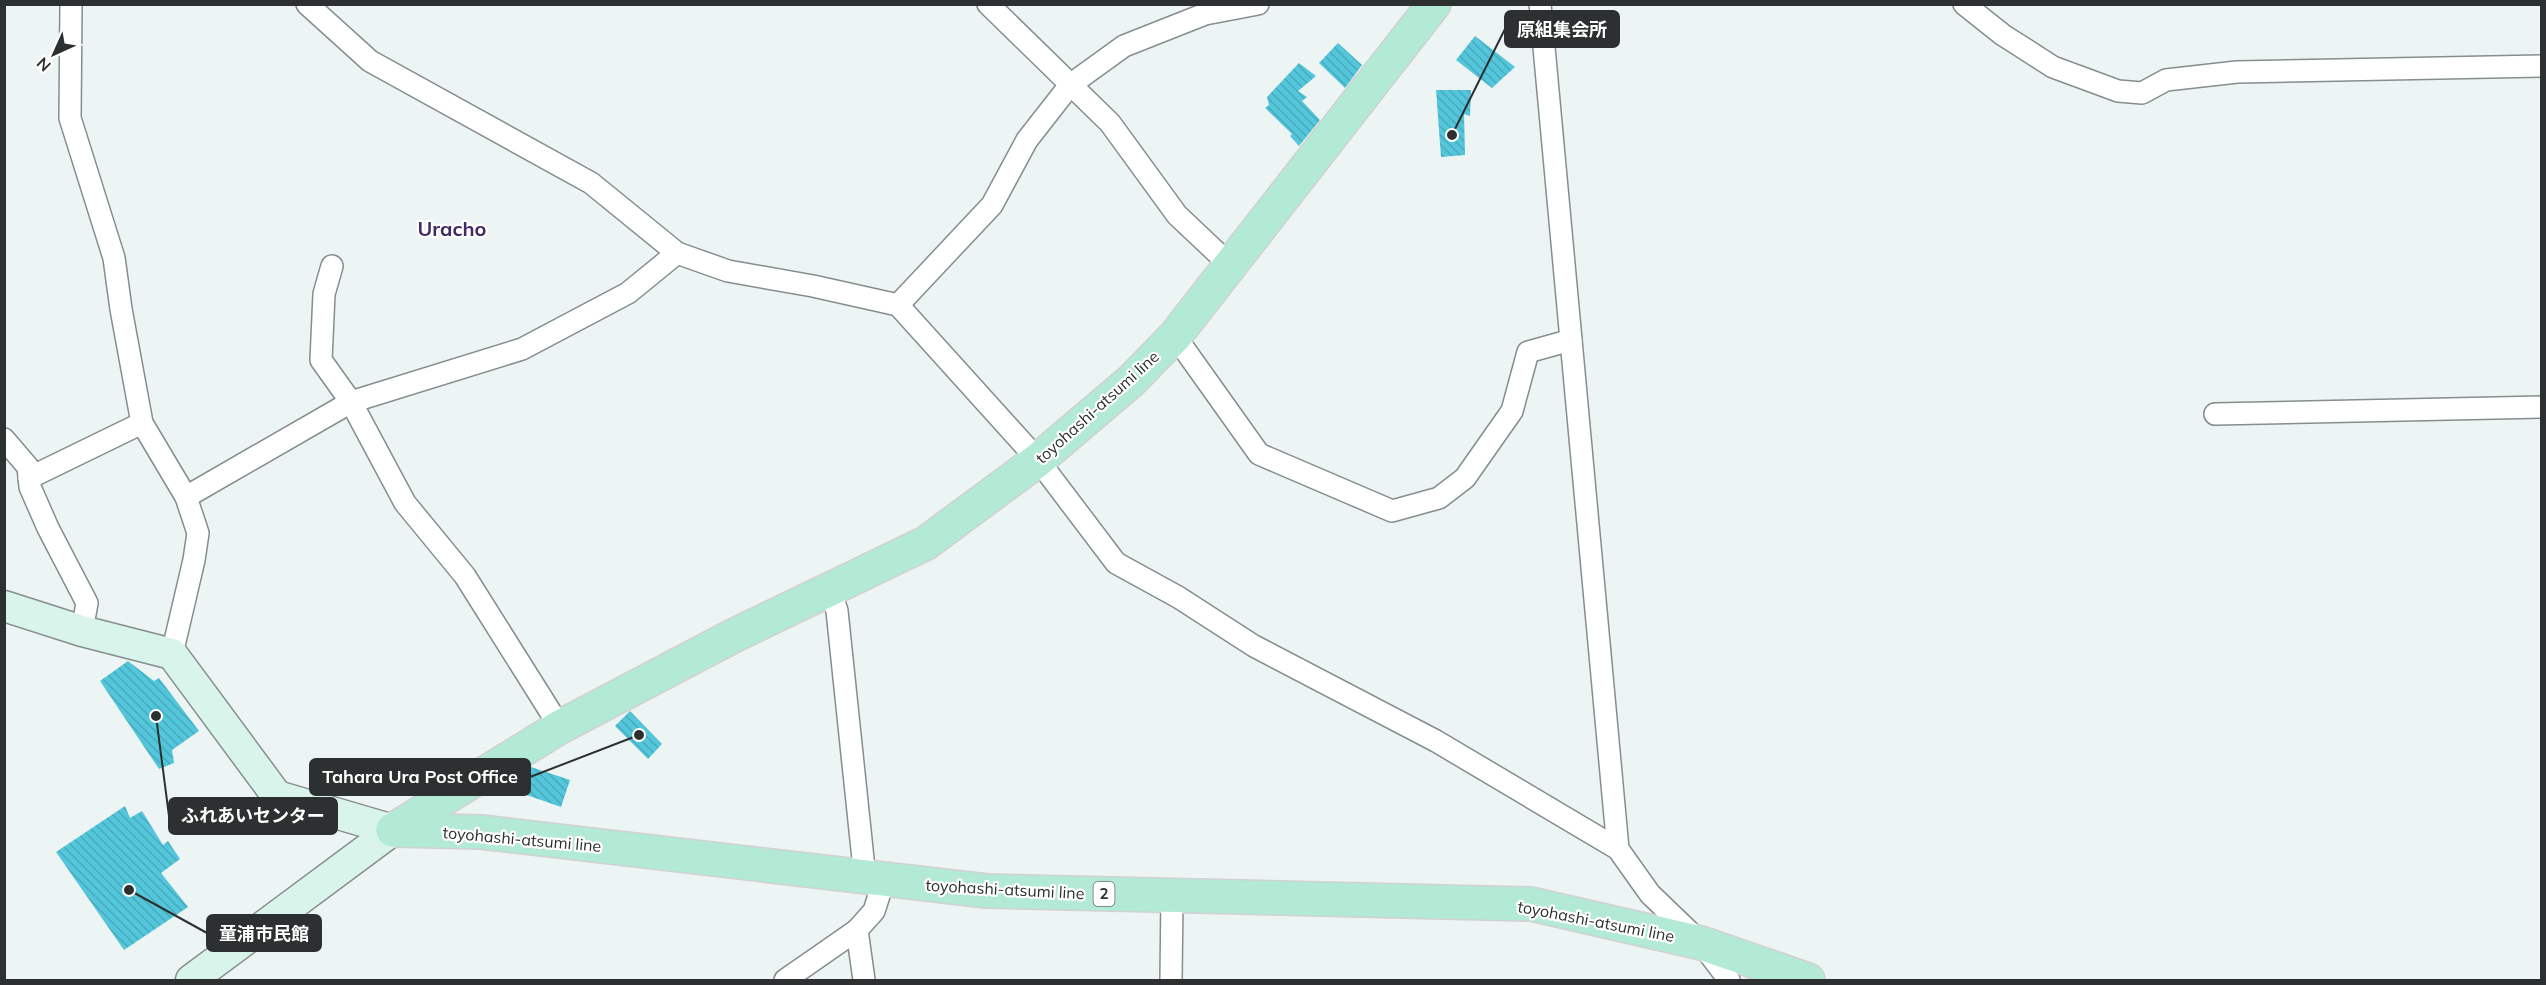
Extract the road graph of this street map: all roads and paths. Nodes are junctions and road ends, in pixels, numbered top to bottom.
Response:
1 (71, 4) edge
2 (307, 4) edge
3 (988, 4) edge
4 (1258, 4) edge
5 (1434, 4) edge
6 (1540, 4) edge
7 (1964, 4) edge
8 (2541, 66) edge
9 (1070, 85) junction
10 (677, 253) junction
11 (332, 266) dead end
12 (1231, 266) junction
13 (898, 305) junction
14 (1175, 336) junction
15 (1571, 340) junction
16 (351, 402) junction
17 (2541, 407) edge
18 (2215, 414) dead end
19 (142, 423) junction
20 (4, 439) edge
21 (1038, 460) junction
22 (29, 478) junction
23 (186, 497) junction
24 (830, 589) junction
25 (4, 606) edge
26 (82, 631) junction
27 (172, 654) junction
28 (560, 727) junction
29 (393, 830) junction
30 (1618, 849) junction
31 (874, 879) junction
32 (1172, 896) junction
33 (857, 930) junction
34 (1701, 943) junction
35 (191, 981) edge
36 (785, 981) edge
37 (864, 981) edge
38 (1171, 981) edge
39 (1729, 981) edge
40 (1808, 981) edge

1 - 19 street
2 - 10 street
3 - 9 street
4 - 9 street
5 - 12 main road, toyohashi-atsumi line
6 - 15 street
7 - 8 street
9 - 12 street
9 - 13 street
10 - 13 street
10 - 16 street
11 - 16 street
12 - 14 main road, toyohashi-atsumi line
13 - 21 street
14 - 15 street
14 - 21 main road, toyohashi-atsumi line
15 - 30 street
16 - 23 street
16 - 28 street
17 - 18 street
19 - 22 street
19 - 23 street
20 - 22 street
21 - 24 main road, toyohashi-atsumi line
21 - 30 street
22 - 26 street
23 - 27 street
24 - 28 main road, toyohashi-atsumi line
24 - 31 street
25 - 26 street
26 - 27 street
27 - 29 street
28 - 29 main road, toyohashi-atsumi line
29 - 31 main road, toyohashi-atsumi line / 2
29 - 35 street
30 - 34 street
31 - 32 main road, toyohashi-atsumi line / 2
31 - 33 street
32 - 34 main road, toyohashi-atsumi line / 2
32 - 38 street
33 - 36 street
33 - 37 street
34 - 39 street
34 - 40 main road, toyohashi-atsumi line / 2

